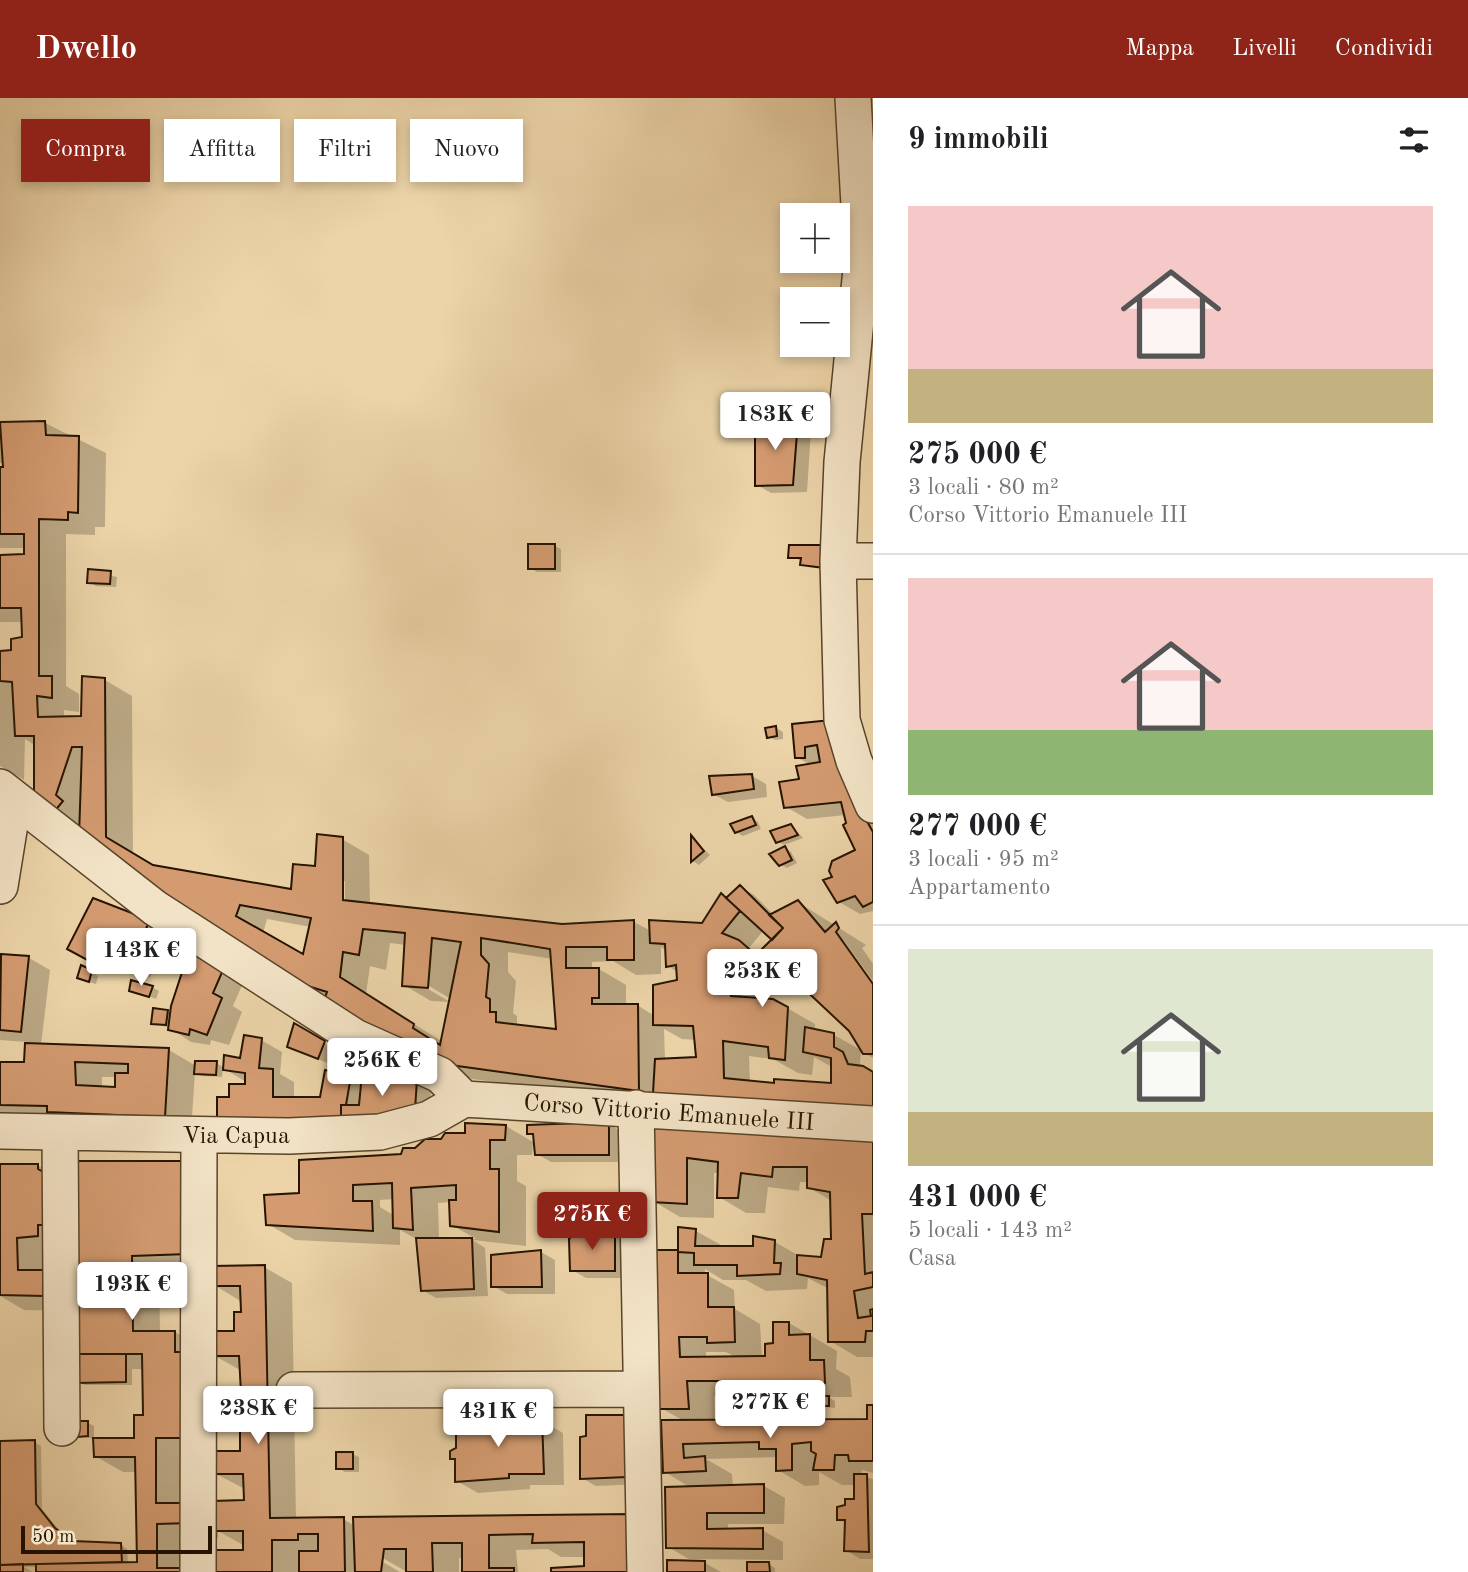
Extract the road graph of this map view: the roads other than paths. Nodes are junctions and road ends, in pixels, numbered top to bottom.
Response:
1 (853, 98) edge
2 (838, 561) junction
3 (873, 561) edge
4 (7, 793) edge
5 (873, 805) edge
6 (0, 886) edge
7 (464, 1099) junction
8 (636, 1108) junction
9 (873, 1124) edge
10 (0, 1131) edge
11 (60, 1133) junction
12 (199, 1135) junction
13 (640, 1389) junction
14 (294, 1390) dead end
15 (62, 1428) dead end
16 (198, 1572) edge
17 (645, 1572) edge

1 - 2 street
2 - 3 street
2 - 5 street
4 - 6 street
4 - 7 street
7 - 8 street, Corso Vittorio Emanuele III
7 - 12 street, Via Capua
8 - 9 street, Corso Vittorio Emanuele III
8 - 13 street
10 - 11 street, Via Capua
11 - 12 street, Via Capua
11 - 15 street
12 - 16 street
13 - 14 street
13 - 17 street

